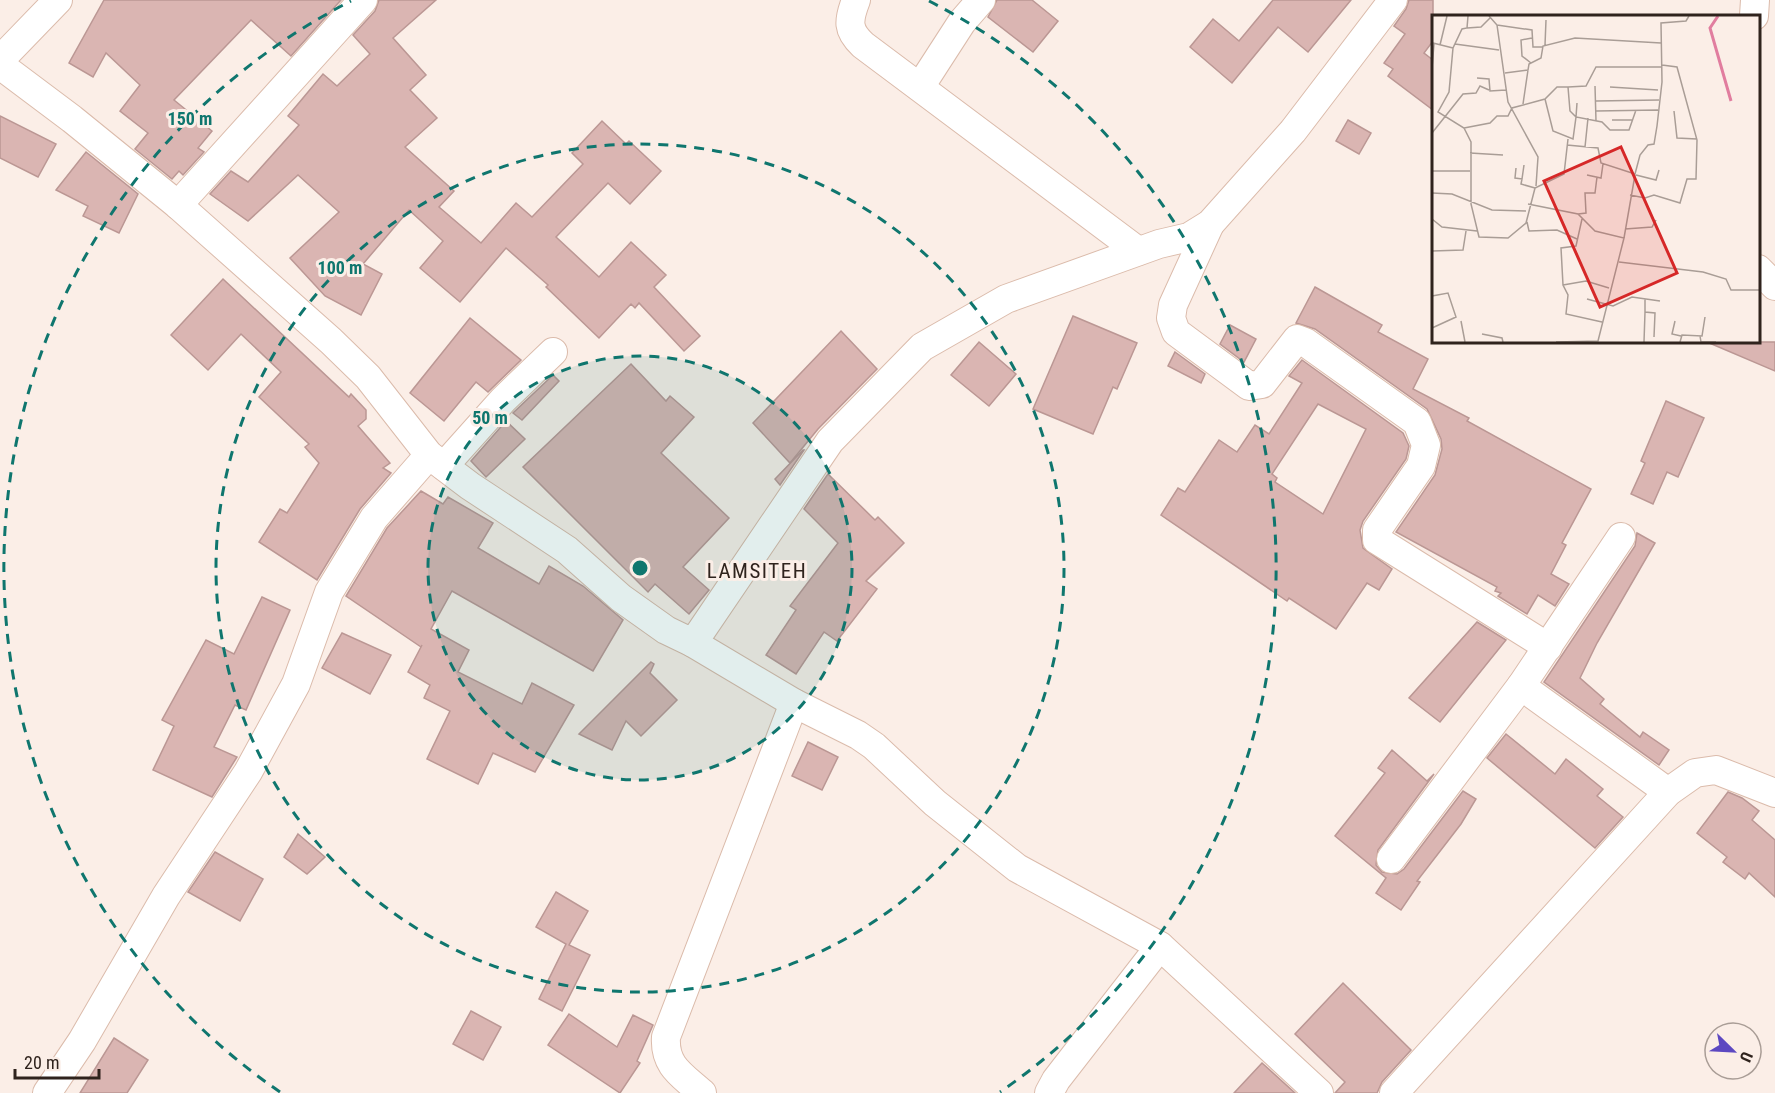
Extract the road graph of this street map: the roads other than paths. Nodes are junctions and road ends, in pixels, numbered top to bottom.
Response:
1 (58, 0) edge
2 (363, 0) edge
3 (856, 0) edge
4 (981, 0) edge
5 (1393, 0) edge
6 (1755, 0) edge
7 (1754, 15) edge
8 (0, 60) edge
9 (0, 65) edge
10 (920, 87) junction
11 (178, 205) junction
12 (1200, 230) junction
13 (1148, 247) junction
14 (1760, 271) edge
15 (1775, 286) edge
16 (553, 352) dead end
17 (436, 461) junction
18 (1621, 537) dead end
19 (693, 643) junction
20 (1548, 647) junction
21 (1521, 686) junction
22 (794, 703) junction
23 (1668, 792) junction
24 (1775, 793) edge
25 (1391, 859) dead end
26 (1160, 946) junction
27 (47, 1093) edge
28 (702, 1093) edge
29 (1049, 1093) edge
30 (1319, 1093) edge
31 (1394, 1093) edge

1 - 8 street
2 - 11 street
3 - 10 street
4 - 10 street
5 - 12 street
6 - 7 street
9 - 11 street
10 - 13 street
11 - 17 street
12 - 13 street
12 - 20 street
13 - 19 street
14 - 15 street
16 - 17 street
17 - 19 street
17 - 27 street
18 - 20 street
19 - 22 street
20 - 21 street
21 - 23 street
21 - 25 street
22 - 26 street
22 - 28 street
23 - 24 street
23 - 31 street
26 - 29 street
26 - 30 street

